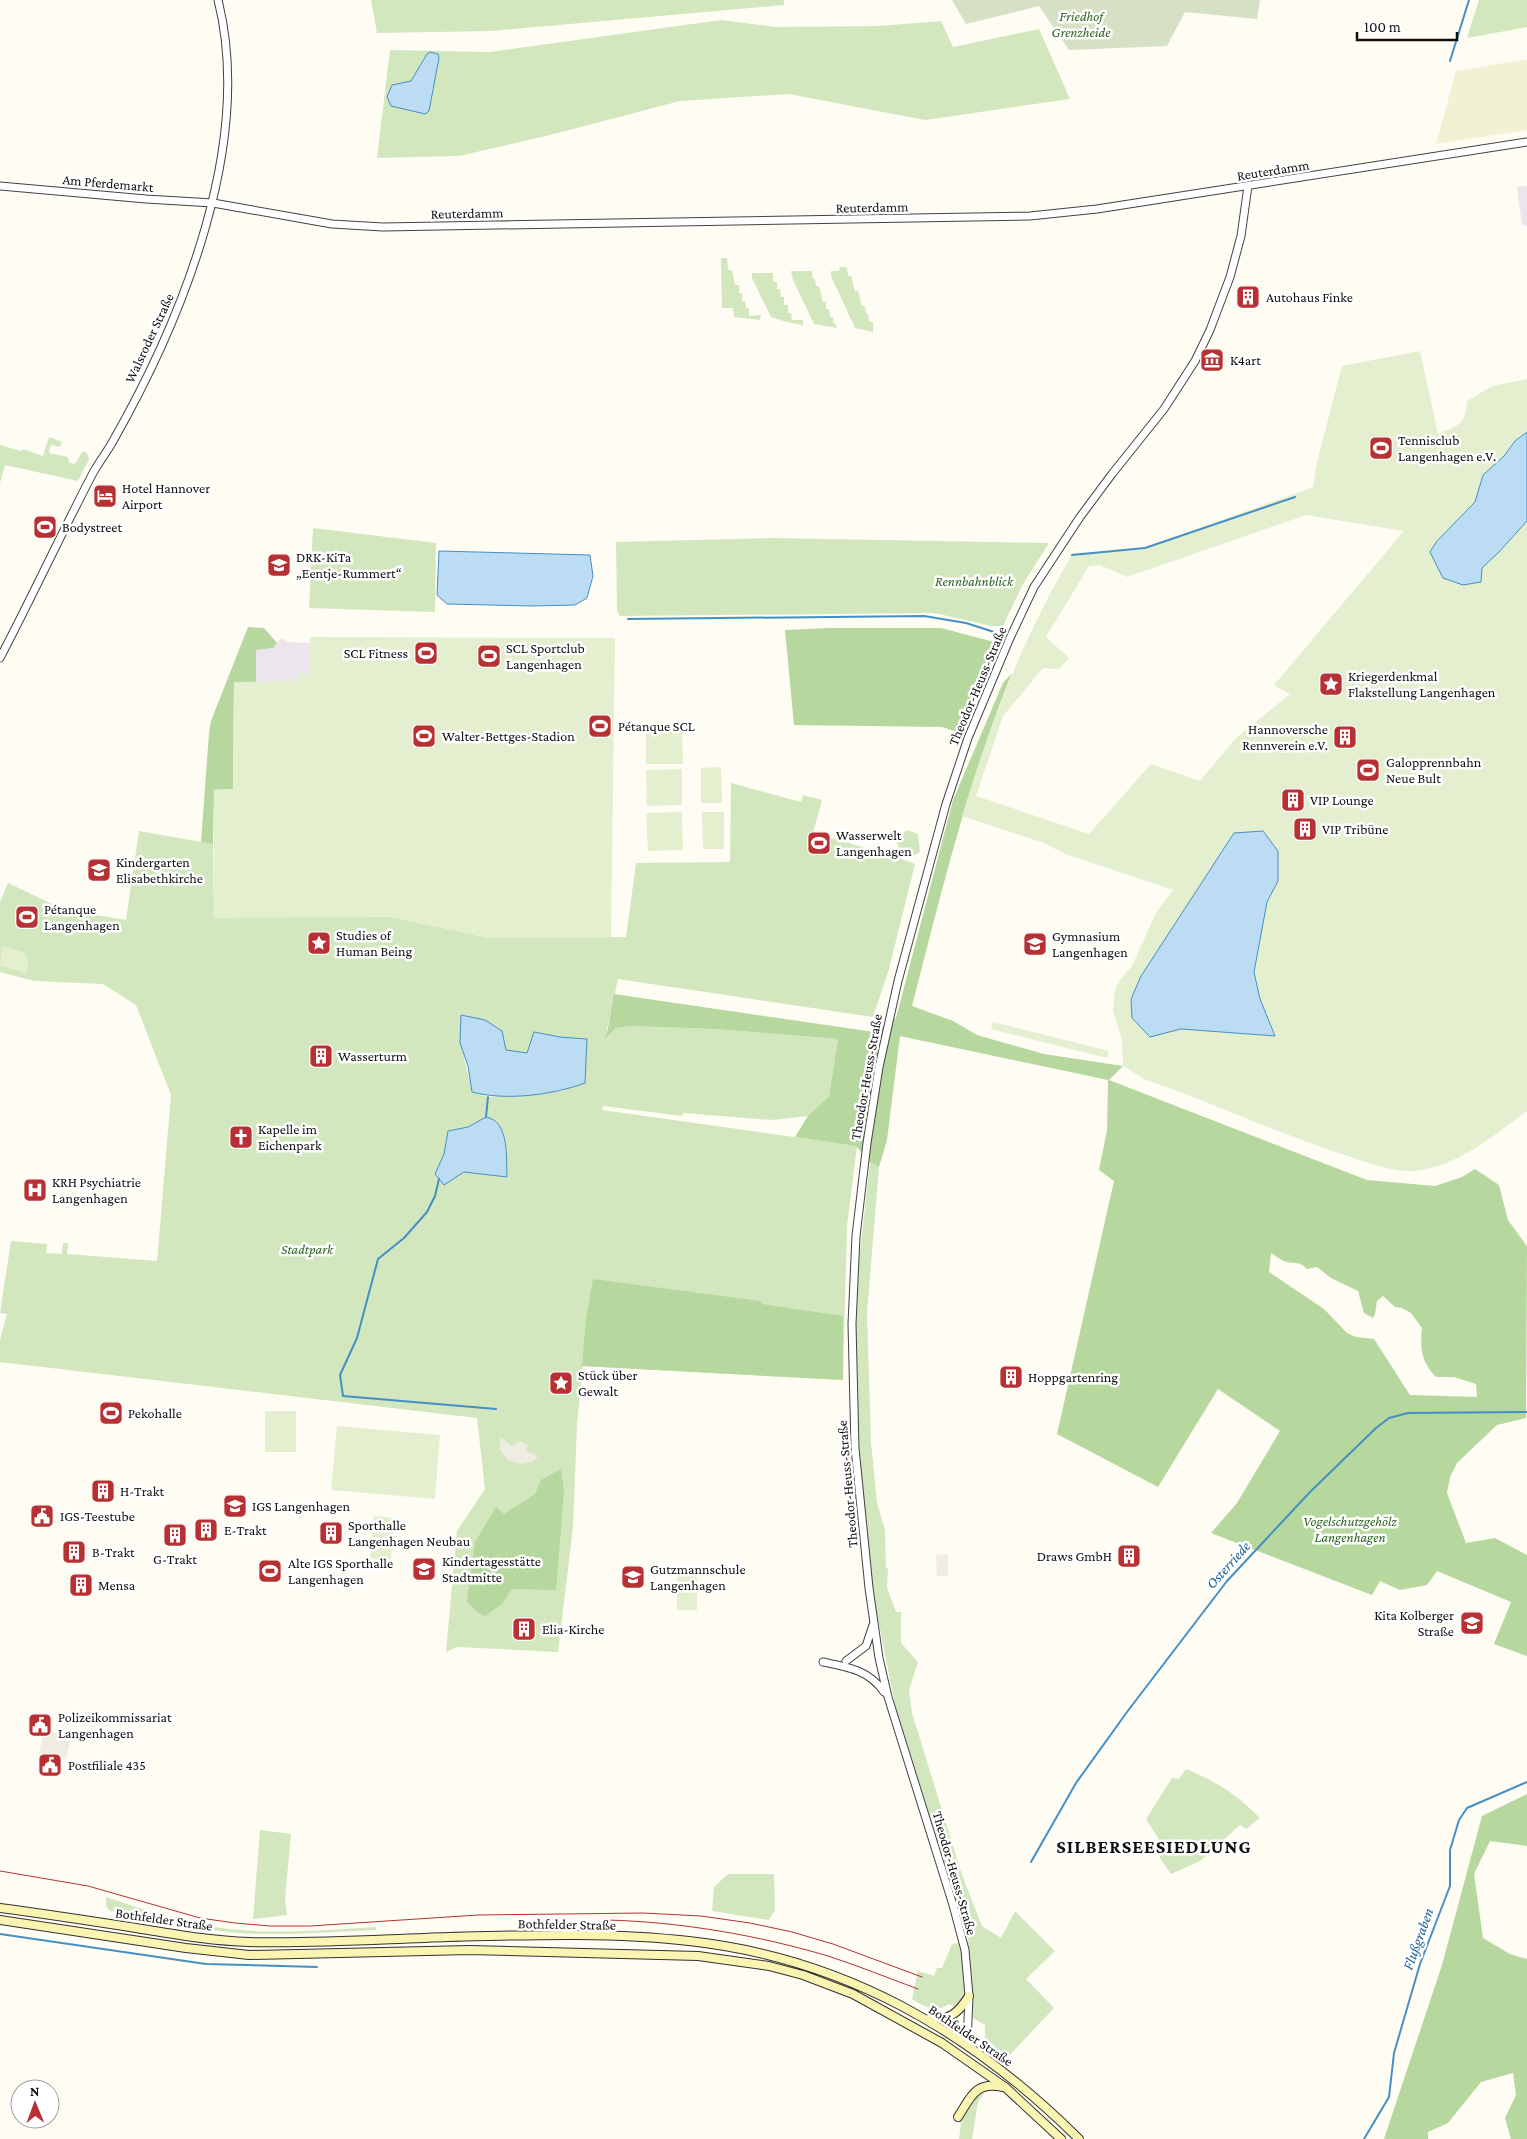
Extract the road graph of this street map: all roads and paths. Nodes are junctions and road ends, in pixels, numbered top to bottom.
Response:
1 (218, 0) edge
2 (1527, 142) edge
3 (0, 186) edge
4 (1248, 186) junction
5 (213, 202) junction
6 (0, 658) edge
7 (873, 1622) junction
8 (846, 1661) dead end
9 (823, 1662) dead end
10 (888, 1697) junction
11 (0, 1908) edge
12 (0, 1920) edge
13 (969, 1996) junction
14 (926, 2018) junction
15 (967, 2044) junction
16 (1004, 2087) junction
17 (958, 2117) dead end
18 (1061, 2139) edge
19 (1079, 2139) edge

1 - 5 street, Walsroder Straße
2 - 4 street, Reuterdamm
3 - 5 street, Am Pferdemarkt
4 - 5 street, Reuterdamm
4 - 7 street, Theodor-Heuss-Straße
5 - 6 street, Walsroder Straße
7 - 8 street
7 - 10 street, Theodor-Heuss-Straße
9 - 10 street
10 - 13 street, Theodor-Heuss-Straße
11 - 14 main road, Bothfelder Straße
12 - 16 main road, Bothfelder Straße
13 - 14 main road
13 - 15 street, Theodor-Heuss-Straße
14 - 15 main road, Bothfelder Straße
15 - 19 main road, Bothfelder Straße
16 - 17 main road
16 - 18 main road, Bothfelder Straße

